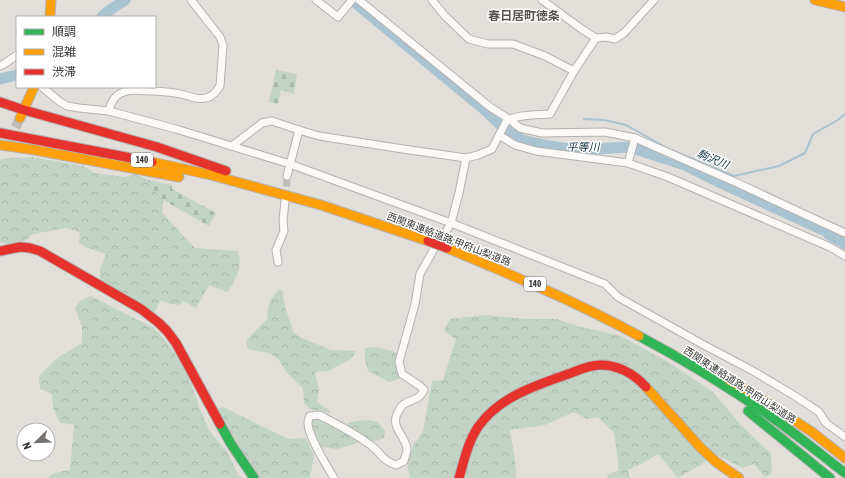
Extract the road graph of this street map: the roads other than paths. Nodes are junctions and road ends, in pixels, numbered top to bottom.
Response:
1 (51, 0) edge
2 (191, 0) edge
3 (316, 0) edge
4 (352, 0) edge
5 (360, 0) edge
6 (432, 0) edge
7 (542, 0) edge
8 (654, 0) edge
9 (815, 0) edge
10 (845, 7) edge
11 (50, 16) edge
12 (596, 38) junction
13 (16, 56) edge
14 (0, 66) edge
15 (574, 71) junction
16 (34, 88) edge
17 (43, 88) edge
18 (0, 102) edge
19 (109, 111) junction
20 (22, 114) junction
21 (507, 120) junction
22 (299, 130) junction
23 (0, 133) edge
24 (499, 135) junction
25 (635, 138) junction
26 (4, 146) edge
27 (232, 146) junction
28 (466, 158) junction
29 (628, 163) junction
30 (290, 164) junction
31 (287, 176) tunnel mouth
32 (284, 198) junction
33 (321, 205) junction
34 (451, 223) junction
35 (845, 233) edge
36 (443, 237) dead end
37 (434, 249) dead end
38 (0, 251) edge
39 (845, 256) edge
40 (278, 262) dead end
41 (621, 325) junction
42 (702, 372) junction
43 (845, 437) edge
44 (845, 458) edge
45 (845, 473) edge
46 (254, 478) edge
47 (334, 478) edge
48 (459, 478) edge
49 (739, 478) edge
50 (830, 478) edge

1 - 11 main road
2 - 19 street
3 - 4 street
5 - 21 street
6 - 15 street
7 - 12 street
8 - 12 street
9 - 10 main road
12 - 15 street
13 - 14 street
15 - 21 street
16 - 20 main road
17 - 19 street
18 - 20 main road
19 - 27 street
20 - 33 main road
21 - 24 street
21 - 25 street
22 - 27 street
22 - 28 street
22 - 30 street
23 - 32 main road, 西関東連絡道路;甲府山梨道路 / 140
24 - 28 street
24 - 29 street
25 - 29 street
25 - 35 street
26 - 32 main road
27 - 30 street
28 - 34 street
29 - 39 street
30 - 31 street
30 - 34 street
32 - 33 main road, 西関東連絡道路;甲府山梨道路 / 140
32 - 40 street
33 - 41 main road, 西関東連絡道路;甲府山梨道路 / 140, bridge
34 - 36 street
34 - 43 street
37 - 47 street
38 - 46 main road
41 - 42 main road, 西関東連絡道路;甲府山梨道路 / 140
41 - 44 main road
42 - 45 main road, 西関東連絡道路;甲府山梨道路 / 140
42 - 50 main road
48 - 49 main road

